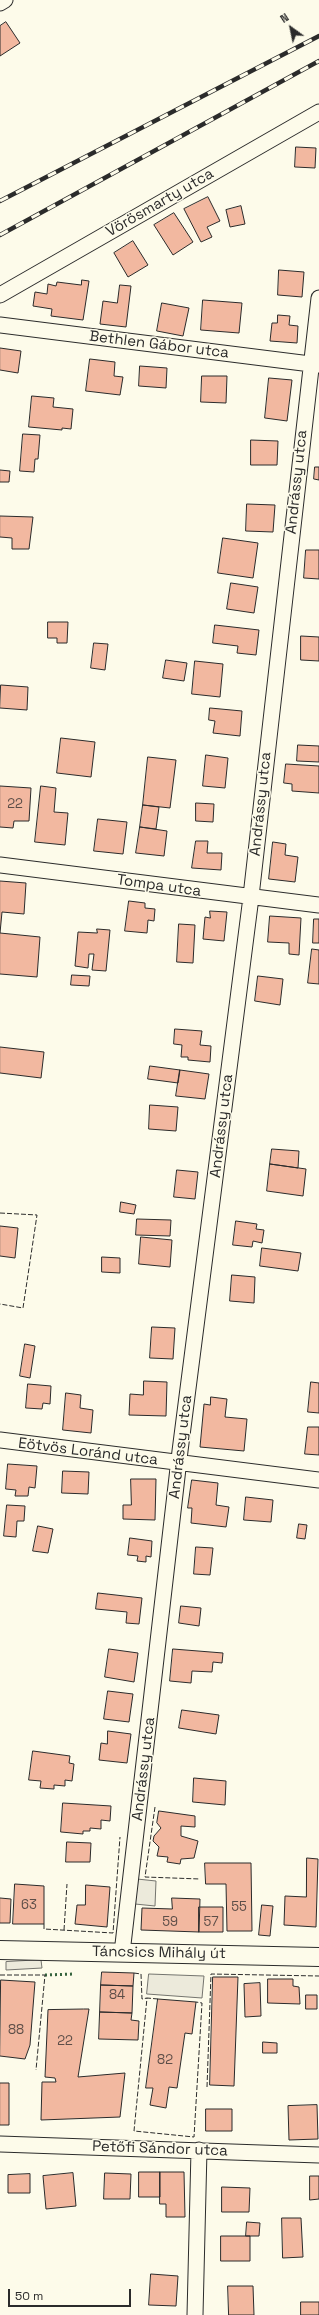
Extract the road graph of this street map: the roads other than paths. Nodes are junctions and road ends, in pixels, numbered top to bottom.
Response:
1 (319, 112) edge
2 (0, 295) edge
3 (319, 298) edge
4 (0, 325) edge
5 (315, 364) edge
6 (0, 864) edge
7 (251, 898) junction
8 (319, 905) edge
9 (0, 1440) edge
10 (179, 1463) junction
11 (319, 1480) edge
12 (0, 1950) edge
13 (122, 1953) junction
14 (319, 1957) edge
15 (0, 2144) edge
16 (199, 2150) junction
17 (319, 2155) edge
18 (195, 2315) edge

1 - 2 street, Vörösmarty utca
3 - 5 street, Andrássy utca
4 - 5 street, Bethlen Gábor utca
5 - 7 street, Andrássy utca
6 - 7 street, Tompa utca
7 - 8 street, Tompa utca
7 - 10 street, Andrássy utca
9 - 10 street, Eötvös Loránd utca
10 - 11 street, Eötvös Loránd utca
10 - 13 street, Andrássy utca
12 - 13 street, Táncsics Mihály út
13 - 14 street, Táncsics Mihály út
15 - 16 street, Petőfi Sándor utca
16 - 17 street, Petőfi Sándor utca
16 - 18 street

